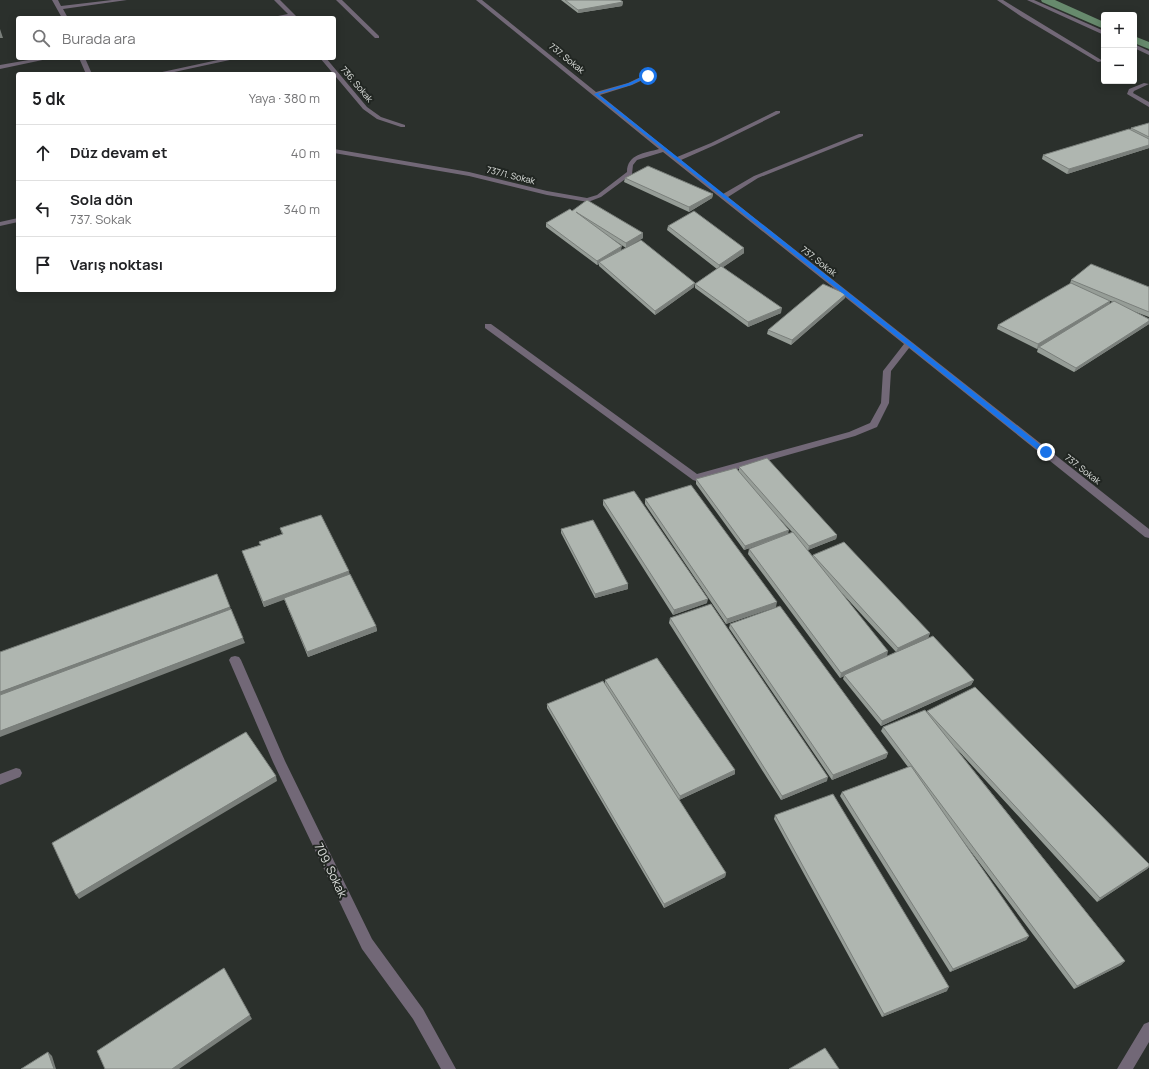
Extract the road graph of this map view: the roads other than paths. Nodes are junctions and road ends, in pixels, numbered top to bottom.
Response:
1 (56, 0) edge
2 (124, 0) edge
3 (277, 0) edge
4 (339, 0) edge
5 (479, 0) edge
6 (1000, 0) edge
7 (1030, 0) edge
8 (61, 8) junction
9 (64, 16) edge
10 (293, 16) edge
11 (1101, 32) edge
12 (377, 37) dead end
13 (1137, 47) edge
14 (1149, 53) edge
15 (38, 60) edge
16 (83, 60) edge
17 (226, 60) edge
18 (325, 60) edge
19 (1100, 61) dead end
20 (0, 67) edge
21 (88, 72) edge
22 (166, 72) edge
23 (335, 72) edge
24 (336, 73) edge
25 (648, 76) dead end
26 (1146, 84) dead end
27 (596, 94) junction
28 (1149, 105) edge
29 (778, 112) dead end
30 (403, 126) dead end
31 (861, 135) dead end
32 (664, 149) junction
33 (336, 151) edge
34 (677, 159) junction
35 (723, 197) junction
36 (16, 220) edge
37 (0, 224) edge
38 (488, 326) dead end
39 (908, 344) junction
40 (1149, 534) edge
41 (235, 660) dead end
42 (16, 773) dead end
43 (0, 780) edge
44 (1149, 1029) edge
45 (449, 1069) edge
46 (1124, 1069) edge

1 - 8 street
2 - 8 street
3 - 10 street
4 - 12 street
5 - 27 street, 737. Sokak
6 - 19 street
7 - 11 street
8 - 9 street
13 - 14 street
15 - 20 street
16 - 21 street
17 - 22 street
18 - 23 street, 736. Sokak
24 - 30 street, 736. Sokak
25 - 27 street
26 - 28 street
27 - 32 street, 737. Sokak
29 - 34 street
31 - 35 street
32 - 33 street, 737/1. Sokak
32 - 34 street, 737. Sokak
34 - 35 street, 737. Sokak
35 - 39 street, 737. Sokak
36 - 37 street
38 - 39 street
39 - 40 street, 737. Sokak
41 - 45 street, 709. Sokak
42 - 43 street
44 - 46 street

